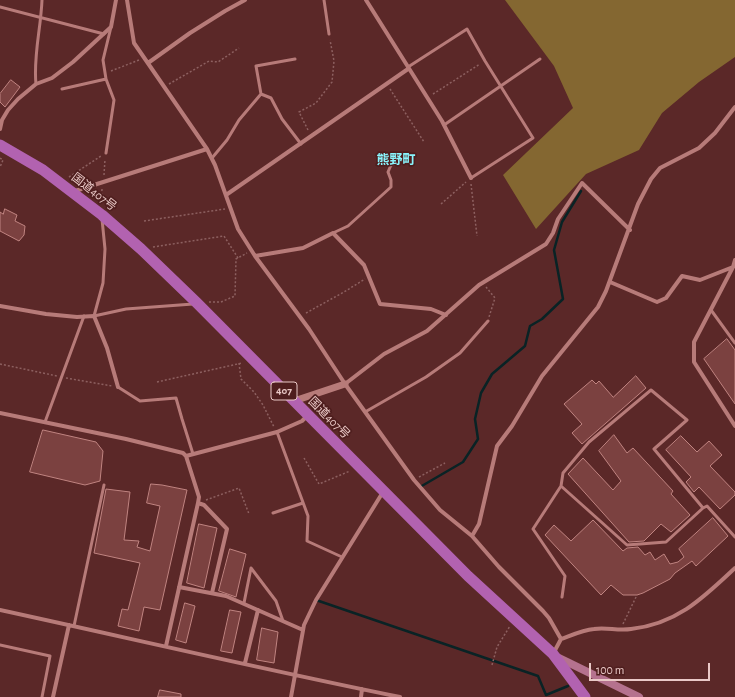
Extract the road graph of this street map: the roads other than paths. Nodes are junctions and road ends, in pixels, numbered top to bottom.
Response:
1 (42, 0) edge
2 (116, 0) edge
3 (127, 0) edge
4 (246, 0) edge
5 (324, 0) edge
6 (366, 0) edge
7 (0, 7) edge
8 (41, 17) junction
9 (111, 28) junction
10 (104, 34) junction
11 (329, 34) road end
12 (295, 59) dead end
13 (540, 59) dead end
14 (148, 63) junction
15 (408, 68) junction
16 (106, 79) junction
17 (36, 84) junction
18 (501, 86) junction
19 (62, 89) dead end
20 (261, 94) junction
21 (735, 108) edge
22 (444, 124) junction
23 (0, 129) edge
24 (300, 144) junction
25 (0, 145) edge
26 (207, 149) junction
27 (106, 153) road end
28 (212, 158) junction
29 (399, 162) dead end
30 (471, 178) joint
31 (72, 192) junction
32 (226, 195) junction
33 (102, 215) junction
34 (630, 230) junction
35 (332, 233) junction
36 (255, 256) junction
37 (735, 260) edge
38 (733, 267) junction
39 (610, 282) junction
40 (198, 303) junction
41 (0, 306) edge
42 (711, 310) junction
43 (446, 315) junction
44 (84, 316) junction
45 (94, 316) junction
46 (488, 320) road end
47 (735, 343) edge
48 (345, 384) junction
49 (118, 387) joint
50 (294, 401) junction
51 (365, 412) junction
52 (0, 413) edge
53 (308, 415) junction
54 (45, 422) junction
55 (735, 426) edge
56 (277, 432) junction
57 (194, 454) junction
58 (186, 456) junction
59 (104, 485) dead end
60 (561, 486) junction
61 (384, 491) junction
62 (198, 502) junction
63 (303, 503) junction
64 (703, 508) junction
65 (273, 513) dead end
66 (472, 536) junction
67 (735, 537) edge
68 (342, 557) junction
69 (735, 568) edge
70 (179, 587) junction
71 (212, 593) junction
72 (562, 597) dead end
73 (244, 603) junction
74 (0, 610) edge
75 (258, 610) junction
76 (283, 621) junction
77 (69, 625) junction
78 (74, 626) junction
79 (304, 630) junction
80 (561, 639) junction
81 (0, 645) edge
82 (166, 646) junction
83 (553, 654) junction
84 (245, 664) junction
85 (295, 676) junction
86 (362, 690) junction
87 (581, 694) edge
88 (42, 697) edge
89 (53, 697) edge
90 (291, 697) edge
91 (361, 697) edge
92 (400, 697) edge
93 (639, 697) edge

1 - 8 lane
2 - 9 street
3 - 14 street
4 - 14 street
5 - 11 lane
6 - 15 street
7 - 8 lane
8 - 10 lane
8 - 17 lane
9 - 10 street
9 - 16 lane
10 - 17 street
12 - 20 lane
13 - 18 lane
14 - 26 street
15 - 18 lane
15 - 22 street
15 - 24 street
16 - 19 lane
16 - 27 lane
17 - 23 street
18 - 22 lane
18 - 30 lane
20 - 24 lane
20 - 28 lane
21 - 34 street
22 - 30 street
24 - 32 street
25 - 31 highway, 国道407号 / 407
26 - 28 street
26 - 31 street
28 - 32 street
29 - 35 lane
31 - 33 highway, 国道407号 / 407
32 - 36 street
33 - 40 highway, 国道407号 / 407
33 - 45 lane
34 - 39 street
34 - 43 street
35 - 36 street
35 - 43 street
36 - 48 street
37 - 38 street
38 - 39 street
38 - 42 street
39 - 66 street
40 - 45 lane
40 - 50 highway, 国道407号 / 407
41 - 44 street
42 - 47 lane
42 - 55 street
43 - 48 street
44 - 45 street
44 - 54 lane
45 - 49 street
46 - 51 lane
48 - 50 street
48 - 51 street
49 - 57 lane
50 - 53 highway, 国道407号 / 407
51 - 66 street
52 - 54 street
53 - 56 street
53 - 61 highway, 国道407号 / 407
54 - 58 street
56 - 57 street
56 - 63 lane
57 - 58 street
58 - 62 street
59 - 78 lane
60 - 64 lane
60 - 64 lane
60 - 72 lane
61 - 68 street
61 - 83 highway, 国道407号 / 407
62 - 70 street
62 - 71 street
63 - 65 lane
63 - 68 lane
64 - 67 lane
66 - 80 street
68 - 79 street
69 - 80 street
70 - 71 street
70 - 82 street
71 - 73 street
73 - 75 street
73 - 76 lane
74 - 77 street
75 - 76 street
75 - 84 street
76 - 79 street
77 - 78 street
77 - 89 street
78 - 82 street
79 - 85 street
80 - 83 street
81 - 88 lane
82 - 84 street
83 - 87 highway, 国道407号 / 407
83 - 93 main road
84 - 85 street
85 - 86 street
85 - 90 street
86 - 91 street
86 - 92 street

